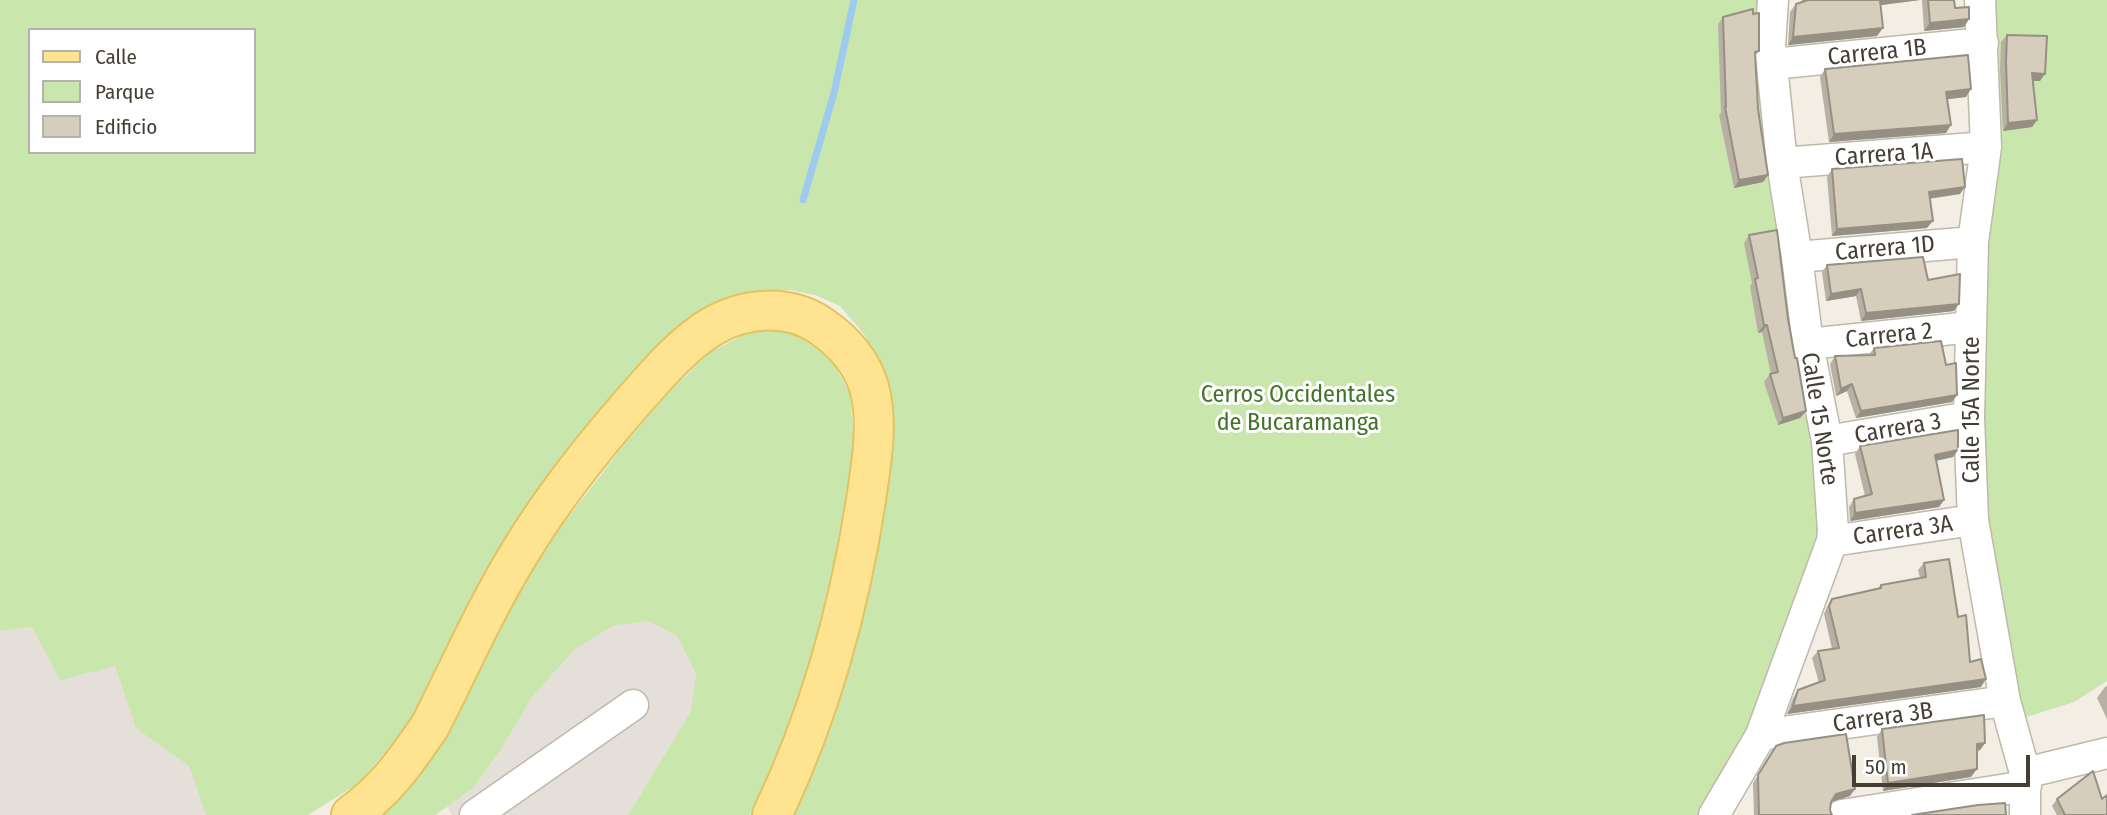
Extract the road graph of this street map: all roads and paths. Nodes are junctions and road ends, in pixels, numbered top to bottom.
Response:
1 (1773, 0) edge
2 (1980, 0) edge
3 (1983, 43) junction
4 (1772, 64) junction
5 (1986, 147) junction
6 (1782, 163) junction
7 (1973, 242) junction
8 (1797, 257) junction
9 (1971, 327) junction
10 (1808, 344) junction
11 (1969, 417) junction
12 (1827, 441) junction
13 (1973, 520) junction
14 (1832, 541) junction
15 (2005, 701) junction
16 (633, 705) dead end
17 (1761, 735) junction
18 (2107, 753) edge
19 (2025, 792) edge
20 (351, 815) edge
21 (475, 815) edge
22 (772, 815) edge
23 (1714, 815) edge
24 (1842, 815) edge
25 (2045, 815) edge

1 - 4 street, Calle 15 Norte
2 - 3 street, Calle 15A Norte
3 - 4 street, Carrera 1B
3 - 5 street, Calle 15A Norte
4 - 6 street, Calle 15 Norte
5 - 6 street, Carrera 1A
5 - 7 street, Calle 15A Norte
6 - 8 street, Calle 15 Norte
7 - 8 street, Carrera 1D
7 - 9 street, Calle 15A Norte
8 - 10 street, Calle 15 Norte
9 - 10 street, Carrera 2
9 - 11 street, Calle 15A Norte
10 - 12 street, Calle 15 Norte
11 - 12 street, Carrera 3
11 - 13 street, Calle 15A Norte
12 - 14 street, Calle 15 Norte
13 - 14 street, Carrera 3A
13 - 15 street, Calle 15A Norte
14 - 17 street, Calle 15 Norte
15 - 17 street, Carrera 3B
15 - 19 street, Calle 15A Norte
16 - 21 street
17 - 23 street, Calle 15 Norte
18 - 19 street
19 - 24 street
19 - 25 street, Calle 15A Norte
20 - 22 main road

